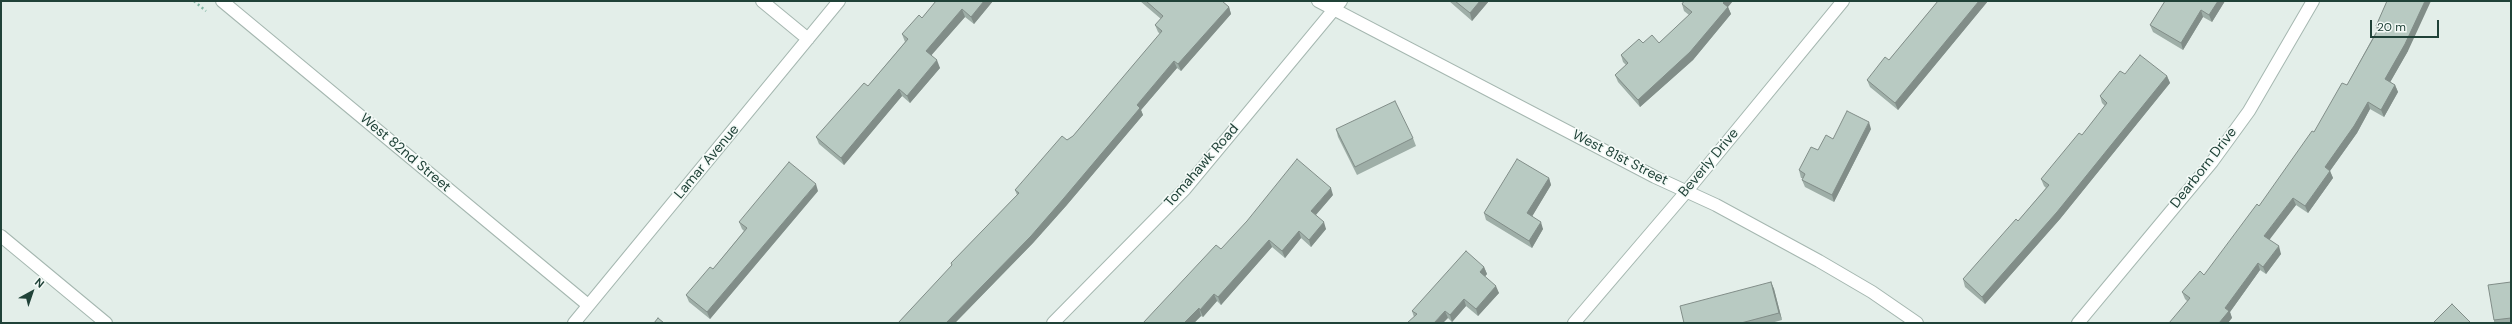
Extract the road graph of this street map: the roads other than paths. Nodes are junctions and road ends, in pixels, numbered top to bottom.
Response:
1 (222, 1) edge
2 (762, 1) edge
3 (839, 1) edge
4 (1318, 1) edge
5 (1843, 1) edge
6 (2313, 1) edge
7 (1337, 5) edge
8 (808, 39) junction
9 (1686, 192) junction
10 (1, 236) edge
11 (588, 305) junction
12 (106, 323) edge
13 (574, 323) edge
14 (1053, 323) edge
15 (1574, 323) edge
16 (1917, 323) edge
17 (2078, 323) edge

1 - 11 street, West 82nd Street
2 - 8 street
3 - 8 street, Lamar Avenue
4 - 7 street, West 81st Street
5 - 9 street, Beverly Drive
6 - 17 street, Dearborn Drive
7 - 9 street, West 81st Street
7 - 14 street, Tomahawk Road
8 - 11 street, Lamar Avenue
9 - 15 street, Beverly Drive
9 - 16 street, West 81st Street
10 - 12 street
11 - 13 street, Lamar Avenue

